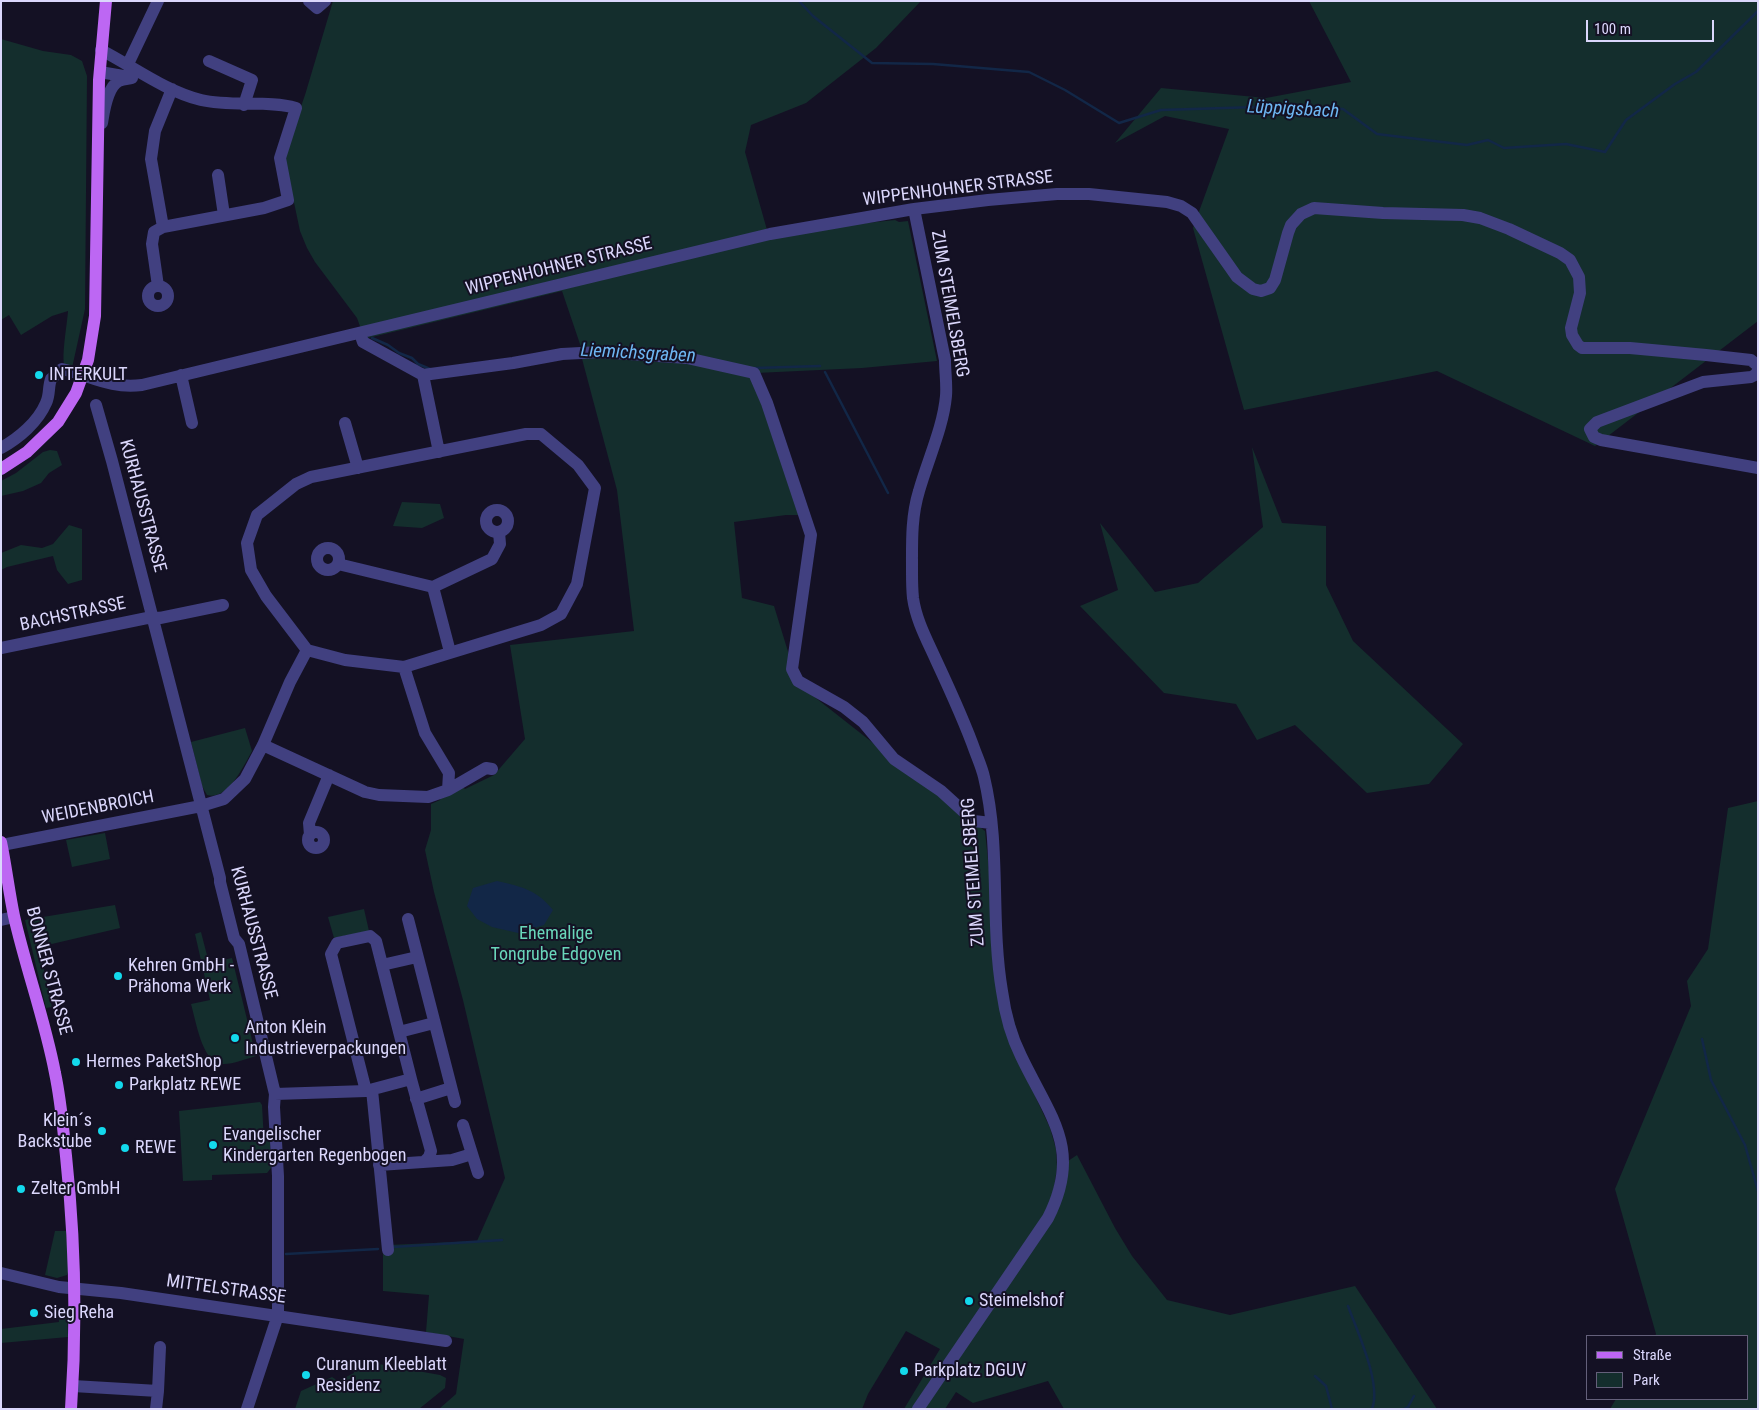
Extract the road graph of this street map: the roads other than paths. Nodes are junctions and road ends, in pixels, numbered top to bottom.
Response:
1 (106, 1) edge
2 (158, 1) edge
3 (309, 1) edge
4 (325, 1) edge
5 (101, 50) junction
6 (209, 61) dead end
7 (128, 64) junction
8 (100, 72) junction
9 (132, 78) junction
10 (156, 81) junction
11 (172, 89) junction
12 (244, 105) junction
13 (98, 150) junction
14 (218, 175) dead end
15 (914, 209) junction
16 (224, 215) junction
17 (163, 227) junction
18 (158, 286) dead end
19 (360, 333) junction
20 (1758, 366) edge
21 (1758, 371) edge
22 (422, 375) junction
23 (83, 376) junction
24 (180, 376) junction
25 (96, 405) dead end
26 (192, 423) dead end
27 (345, 423) dead end
28 (1, 448) edge
29 (439, 452) junction
30 (358, 468) junction
31 (1758, 468) edge
32 (1, 469) edge
33 (499, 532) dead end
34 (338, 564) dead end
35 (433, 587) junction
36 (223, 605) dead end
37 (152, 617) junction
38 (1, 648) edge
39 (307, 650) junction
40 (450, 652) junction
41 (404, 667) junction
42 (263, 745) junction
43 (492, 769) dead end
44 (329, 776) junction
45 (448, 790) junction
46 (201, 806) junction
47 (991, 823) junction
48 (2, 843) edge
49 (318, 850) dead end
50 (14, 917) junction
51 (408, 919) dead end
52 (1, 920) edge
53 (417, 956) junction
54 (382, 965) junction
55 (434, 1023) junction
56 (399, 1032) junction
57 (411, 1079) junction
58 (451, 1088) junction
59 (369, 1090) junction
60 (275, 1094) junction
61 (416, 1099) junction
62 (455, 1102) dead end
63 (463, 1125) dead end
64 (472, 1154) junction
65 (424, 1162) junction
66 (379, 1165) junction
67 (478, 1173) dead end
68 (387, 1247) dead end
69 (1, 1273) edge
70 (75, 1289) junction
71 (278, 1315) junction
72 (446, 1341) dead end
73 (160, 1347) dead end
74 (73, 1386) junction
75 (158, 1391) junction
76 (71, 1409) edge
77 (156, 1409) edge
78 (247, 1409) edge
79 (918, 1409) edge

1 - 5 main road
2 - 7 street
3 - 4 street
5 - 7 street
5 - 8 main road
6 - 12 street
7 - 10 street
8 - 9 street
8 - 13 main road
9 - 10 street
9 - 13 street
10 - 11 street
11 - 12 street
11 - 17 street
12 - 16 street
13 - 23 main road
14 - 16 street
15 - 19 street, WIPPENHOHNER STRASSE
15 - 20 street, WIPPENHOHNER STRASSE
15 - 47 street, ZUM STEIMELSBERG
16 - 17 street
17 - 18 street
19 - 22 street
19 - 24 street, WIPPENHOHNER STRASSE
21 - 31 street
22 - 29 street
22 - 47 street
23 - 24 street, WIPPENHOHNER STRASSE
23 - 28 street, WIPPENHOHNER STRASSE
23 - 32 main road
24 - 26 street
25 - 37 street, KURHAUSSTRASSE
27 - 30 street
29 - 30 street
29 - 40 street
30 - 39 street
33 - 35 street
34 - 35 street
35 - 40 street
36 - 37 street
37 - 38 street, BACHSTRASSE
37 - 46 street, KURHAUSSTRASSE
39 - 41 street
39 - 42 street, WEIDENBROICH
40 - 41 street
41 - 45 street
42 - 44 street
42 - 46 street, WEIDENBROICH
43 - 45 street
44 - 45 street
44 - 49 street
46 - 48 street, WEIDENBROICH
46 - 60 street, KURHAUSSTRASSE
47 - 79 street, ZUM STEIMELSBERG
48 - 50 main road, BONNER STRASSE
50 - 52 street
50 - 70 main road, BONNER STRASSE
51 - 53 street
53 - 54 street
53 - 55 street
54 - 56 street
54 - 59 street
55 - 56 street
55 - 58 street
56 - 57 street
57 - 59 street
57 - 61 street
58 - 61 street
58 - 62 street
59 - 60 street
59 - 66 street
60 - 71 street, KURHAUSSTRASSE
61 - 65 street
63 - 64 street
64 - 65 street
64 - 67 street
65 - 66 street
66 - 68 street
69 - 70 street, MITTELSTRASSE
70 - 71 street, MITTELSTRASSE
70 - 74 main road, BONNER STRASSE
71 - 72 street, MITTELSTRASSE
71 - 78 street, KURHAUSSTRASSE
73 - 75 street
74 - 75 street
74 - 76 main road, BONNER STRASSE
75 - 77 street

